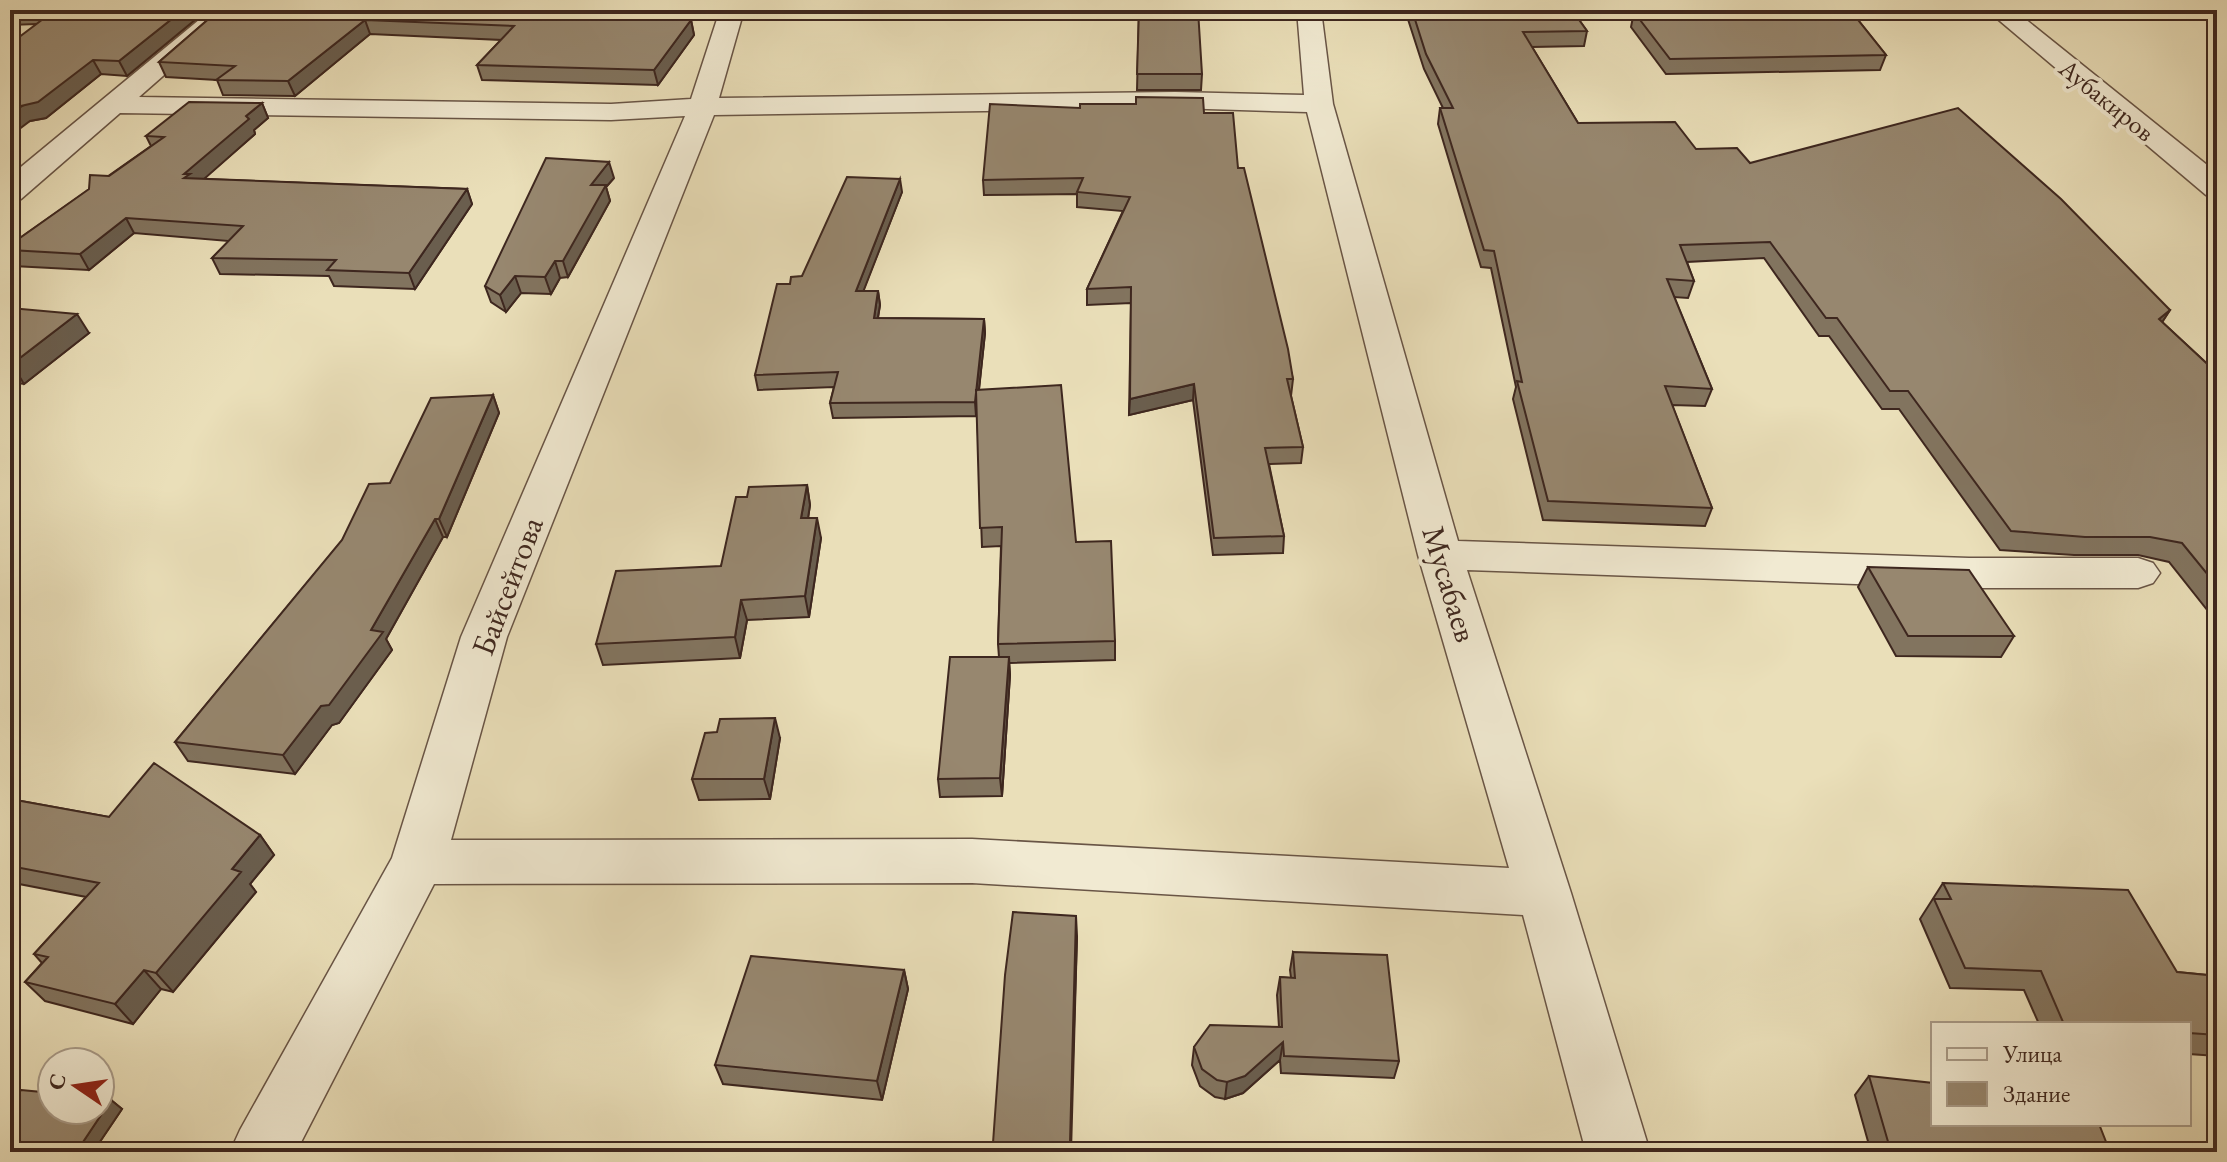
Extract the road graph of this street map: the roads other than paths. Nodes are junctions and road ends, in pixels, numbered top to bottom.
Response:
1 (226, 10) edge
2 (732, 10) edge
3 (1309, 10) edge
4 (1999, 10) edge
5 (1319, 104) junction
6 (114, 105) junction
7 (703, 107) junction
8 (2217, 188) edge
9 (10, 192) edge
10 (1440, 555) junction
11 (2138, 573) dead end
12 (418, 862) junction
13 (1544, 893) junction
14 (262, 1152) edge
15 (1618, 1152) edge

1 - 6 street
2 - 7 street, Байсейтова
3 - 5 street, Мусабаев
4 - 8 street, Аубакиров
5 - 7 street
5 - 10 street, Мусабаев
6 - 7 street
6 - 9 street
7 - 12 street, Байсейтова
10 - 11 street
10 - 13 street, Мусабаев
12 - 13 street
12 - 14 street, Байсейтова
13 - 15 street, Мусабаев

